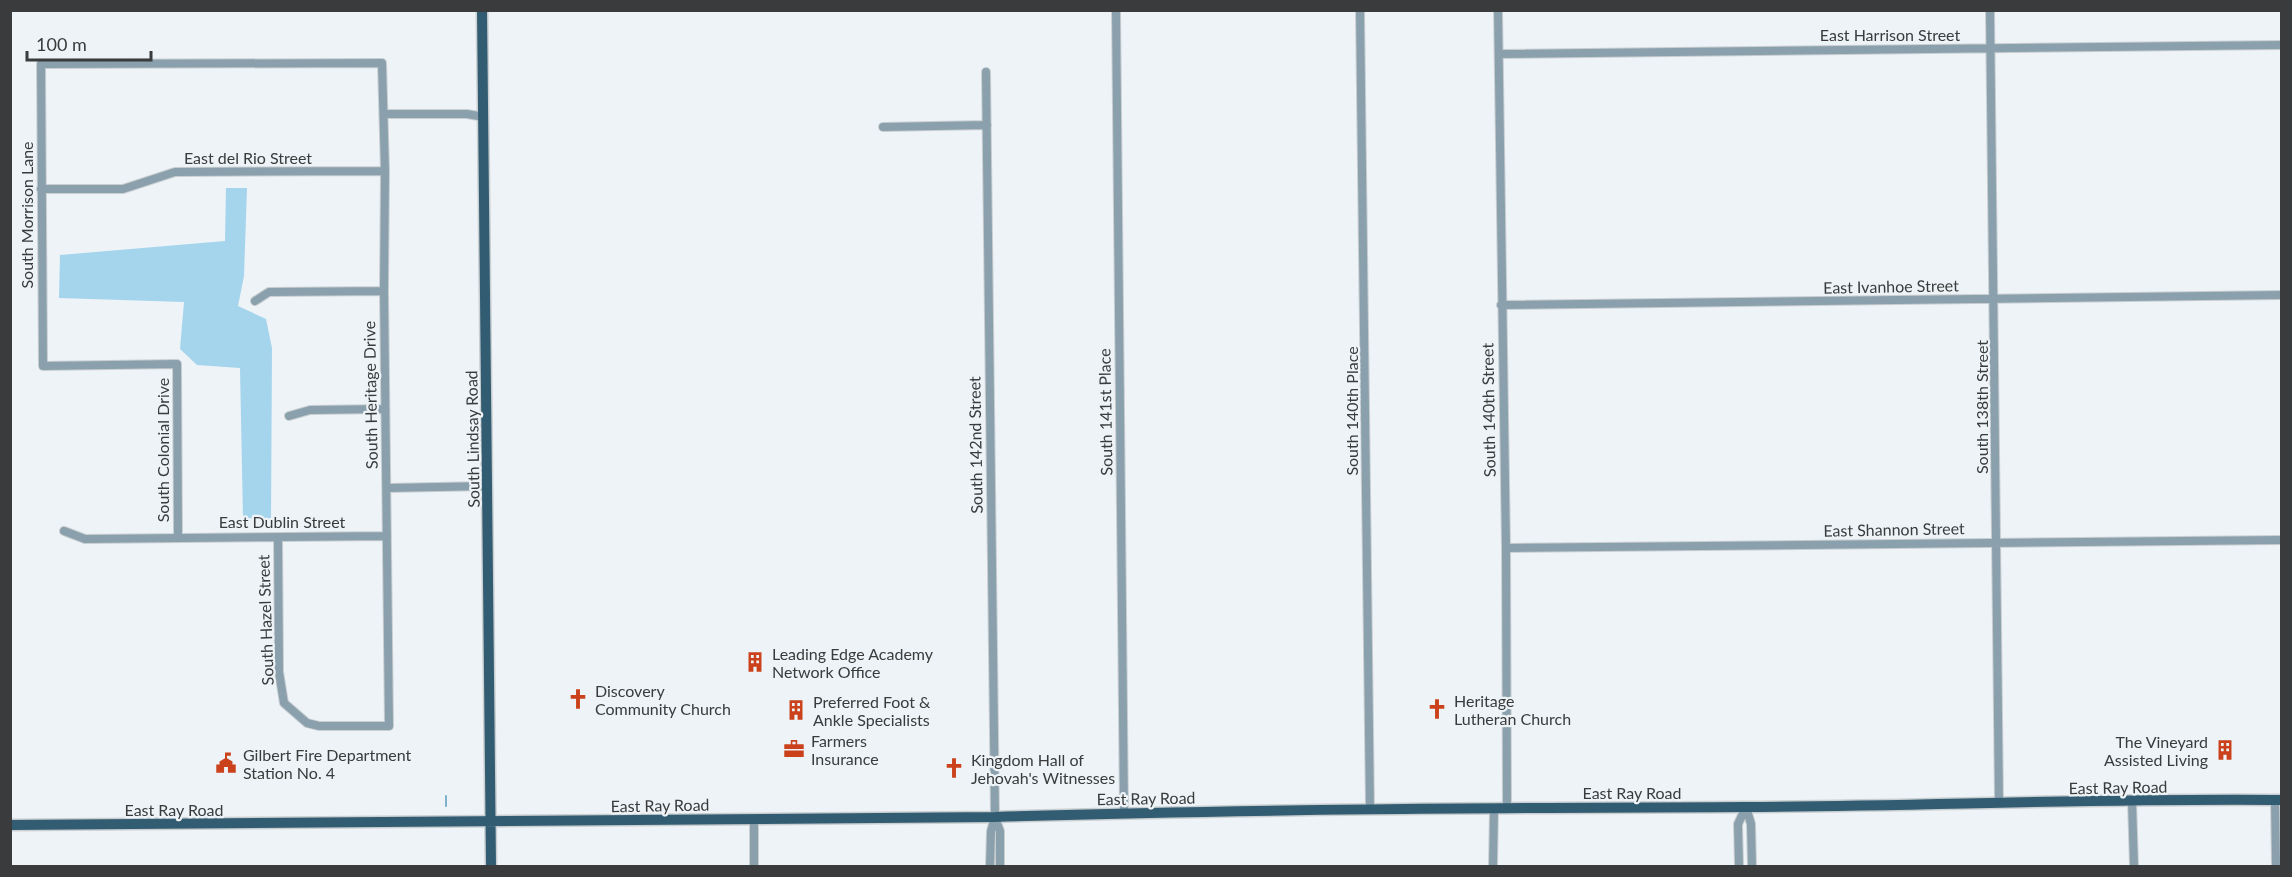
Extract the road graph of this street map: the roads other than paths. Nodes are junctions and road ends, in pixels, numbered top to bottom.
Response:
1 (482, 10) edge
2 (1116, 10) edge
3 (1360, 10) edge
4 (1498, 10) edge
5 (1990, 10) edge
6 (2282, 45) edge
7 (1990, 49) junction
8 (1499, 54) junction
9 (41, 64) joint
10 (987, 72) dead end
11 (384, 114) junction
12 (483, 117) junction
13 (987, 125) junction
14 (883, 127) dead end
15 (385, 171) junction
16 (41, 189) junction
17 (384, 291) junction
18 (2282, 295) edge
19 (1995, 300) junction
20 (255, 301) dead end
21 (1502, 305) junction
22 (177, 364) joint
23 (385, 409) junction
24 (289, 416) dead end
25 (488, 486) junction
26 (387, 488) junction
27 (64, 531) dead end
28 (387, 536) junction
29 (178, 537) junction
30 (278, 537) junction
31 (2282, 540) edge
32 (1997, 543) junction
33 (1506, 548) junction
34 (284, 703) joint
35 (2278, 800) edge
36 (2132, 801) junction
37 (1999, 803) junction
38 (1746, 807) junction
39 (1494, 808) junction
40 (1507, 808) junction
41 (1370, 810) junction
42 (1124, 813) junction
43 (995, 817) junction
44 (754, 819) junction
45 (490, 822) junction
46 (10, 825) edge
47 (491, 867) edge
48 (754, 867) edge
49 (990, 867) edge
50 (1000, 867) edge
51 (1493, 867) edge
52 (1739, 867) edge
53 (1752, 867) edge
54 (2134, 867) edge
55 (2276, 867) edge

1 - 12 main road, South Lindsay Road
2 - 42 street, South 141st Place
3 - 41 street, South 140th Place
4 - 8 street, South 140th Street
5 - 7 street, South 138th Street
6 - 7 street, East Harrison Street
7 - 8 street, East Harrison Street
7 - 19 street, South 138th Street
8 - 21 street, South 140th Street
9 - 11 street, South Heritage Drive
9 - 16 street, South Morrison Lane
10 - 13 street, South 142nd Street
11 - 12 street
11 - 15 street, South Heritage Drive
12 - 25 main road, South Lindsay Road
13 - 14 street
13 - 43 street, South 142nd Street
15 - 16 street, East del Rio Street
15 - 17 street, South Heritage Drive
16 - 22 street, South Morrison Lane
17 - 20 street
17 - 23 street, South Heritage Drive
18 - 19 street, East Ivanhoe Street
19 - 21 street, East Ivanhoe Street
19 - 32 street, South 138th Street
21 - 33 street, South 140th Street
22 - 29 street, South Colonial Drive
23 - 24 street
23 - 26 street, South Heritage Drive
25 - 26 street
25 - 45 main road, South Lindsay Road
26 - 28 street, South Heritage Drive
27 - 29 street, East Dublin Street
28 - 30 street, East Dublin Street
28 - 34 street, South Heritage Drive
29 - 30 street, East Dublin Street
30 - 34 street, South Hazel Street
31 - 32 street, East Shannon Street
32 - 33 street, East Shannon Street
32 - 37 street, South 138th Street
33 - 40 street, South 140th Street
35 - 36 main road, East Ray Road
35 - 55 street
36 - 37 main road, East Ray Road
36 - 54 street
37 - 38 main road, East Ray Road
38 - 40 main road, East Ray Road
38 - 52 street
38 - 53 street
39 - 40 main road, East Ray Road
39 - 41 main road, East Ray Road
39 - 51 street
41 - 42 main road, East Ray Road
42 - 43 main road, East Ray Road
43 - 44 main road, East Ray Road
43 - 49 street
43 - 50 street
44 - 45 main road, East Ray Road
44 - 48 street
45 - 46 main road, East Ray Road
45 - 47 main road, South Lindsay Road

